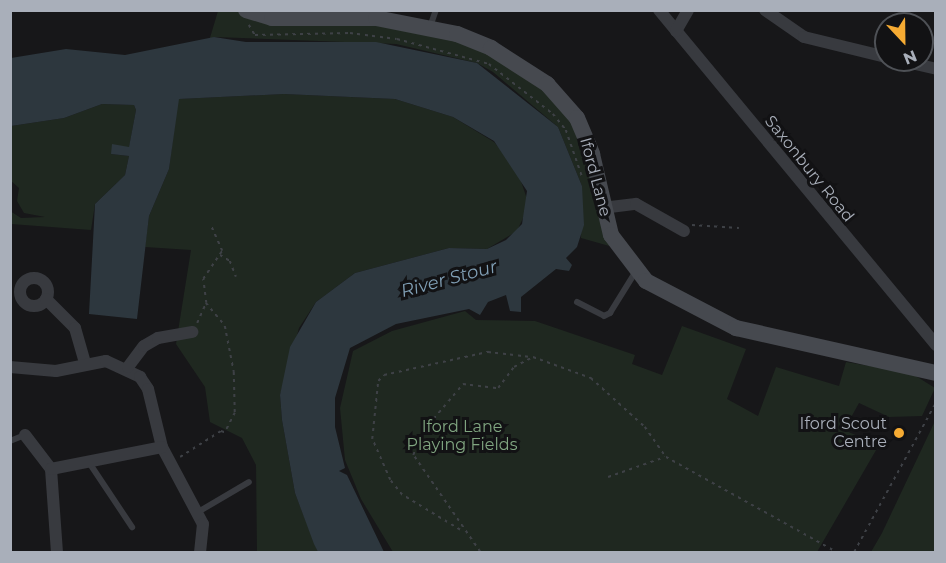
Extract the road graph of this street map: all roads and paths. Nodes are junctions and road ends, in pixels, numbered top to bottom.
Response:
1 (436, 10) edge
2 (659, 10) edge
3 (688, 10) edge
4 (765, 10) edge
5 (246, 15) edge
6 (430, 28) junction
7 (676, 31) junction
8 (874, 54) edge
9 (586, 190) dead end
10 (603, 208) junction
11 (211, 226) dead end
12 (739, 228) dead end
13 (684, 231) joint
14 (219, 255) junction
15 (637, 271) junction
16 (236, 277) dead end
17 (46, 299) dead end
18 (577, 302) dead end
19 (206, 303) junction
20 (192, 332) joint
21 (936, 345) edge
22 (533, 357) junction
23 (85, 363) junction
24 (10, 367) edge
25 (128, 368) junction
26 (936, 373) edge
27 (936, 402) edge
28 (25, 435) joint
29 (10, 441) edge
30 (162, 447) junction
31 (666, 457) junction
32 (90, 464) junction
33 (169, 464) junction
34 (51, 469) junction
35 (608, 477) dead end
36 (249, 482) dead end
37 (198, 512) junction
38 (132, 527) dead end
39 (461, 530) junction
40 (57, 552) edge
41 (200, 552) edge
42 (480, 552) edge
43 (837, 552) edge
44 (854, 552) edge

1 - 6 lane
2 - 7 street, Saxonbury Road
3 - 7 street
4 - 8 street
5 - 6 street, Iford Lane
5 - 9 path
6 - 10 street, Iford Lane
7 - 21 street, Saxonbury Road
10 - 13 street
10 - 15 street, Iford Lane
11 - 14 path
12 - 13 path
14 - 16 path
14 - 19 path
15 - 18 lane
15 - 26 street, Iford Lane
17 - 23 street
19 - 20 path
19 - 33 path
20 - 25 street
22 - 31 path
22 - 39 path
22 - 39 path
23 - 24 street
23 - 25 street
25 - 30 street
27 - 44 path
28 - 29 lane
28 - 34 street
30 - 32 street
30 - 33 street
31 - 35 path
31 - 43 path
32 - 34 street
32 - 38 lane
33 - 37 street
34 - 40 street
36 - 37 lane
37 - 41 street
39 - 42 path

